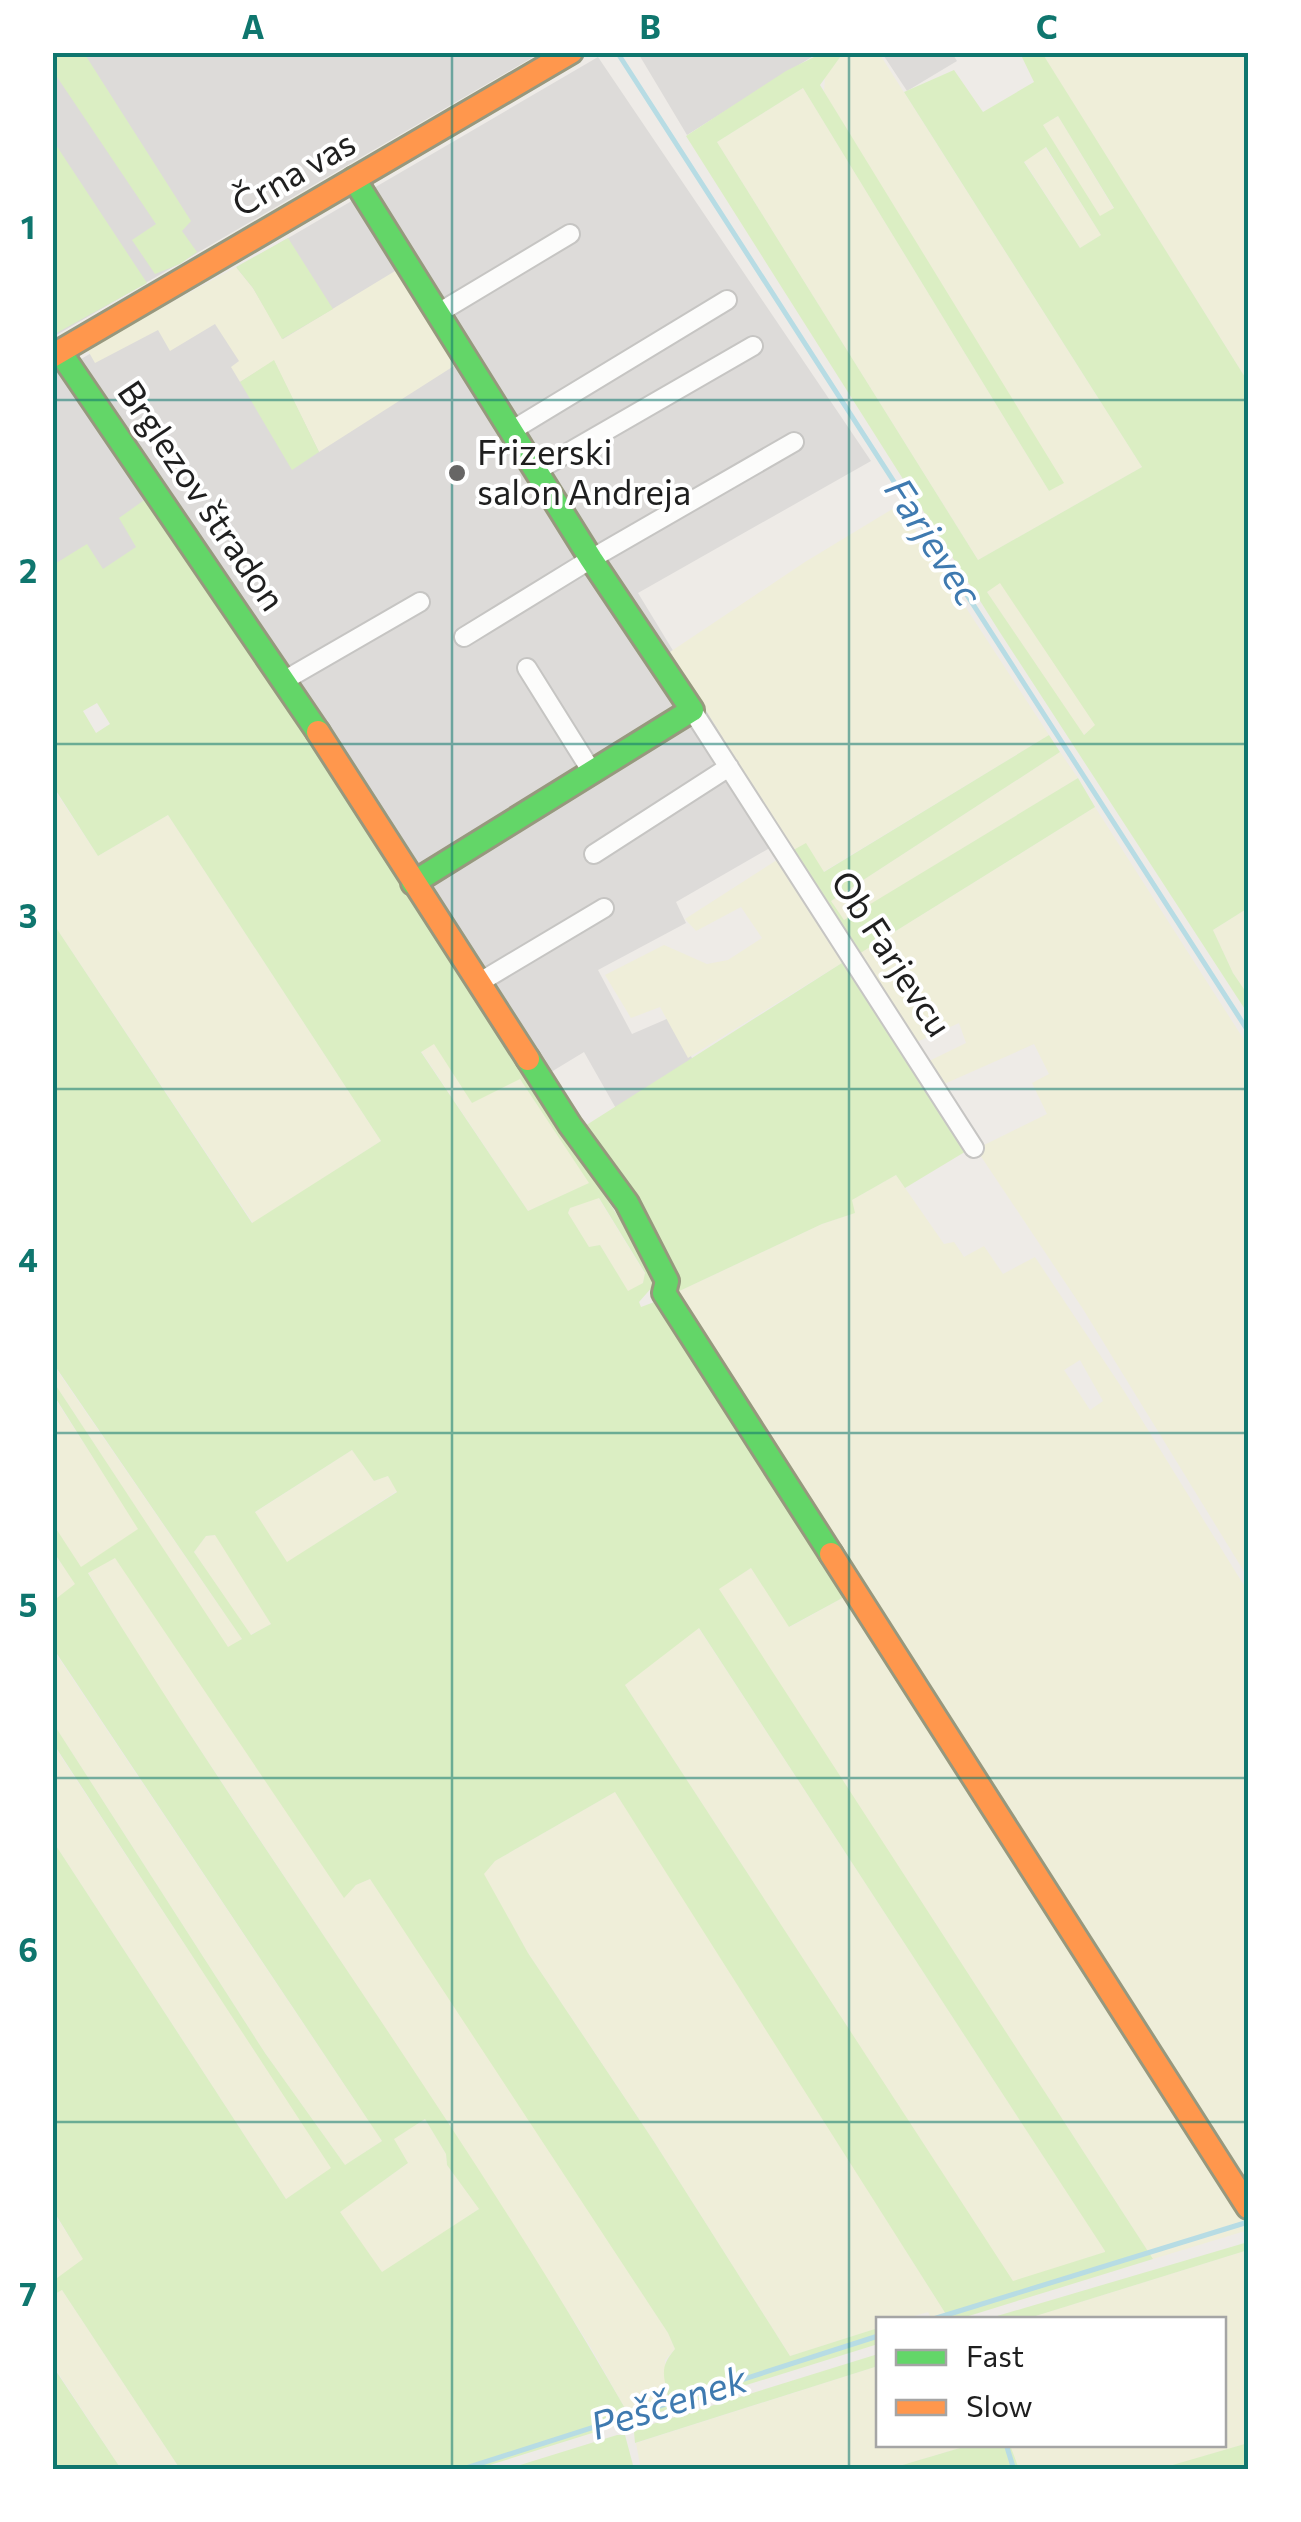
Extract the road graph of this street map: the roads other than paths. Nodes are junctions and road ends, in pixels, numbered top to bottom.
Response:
1 (571, 52) edge
2 (354, 179) junction
3 (570, 234) dead end
4 (728, 300) dead end
5 (440, 312) junction
6 (753, 346) dead end
7 (56, 354) edge
8 (511, 431) junction
9 (794, 442) dead end
10 (538, 470) junction
11 (591, 559) junction
12 (420, 602) dead end
13 (464, 638) dead end
14 (527, 668) dead end
15 (286, 680) junction
16 (692, 710) junction
17 (728, 767) junction
18 (592, 772) junction
19 (594, 854) dead end
20 (413, 883) junction
21 (604, 908) dead end
22 (480, 982) junction
23 (974, 1148) dead end
24 (1248, 2205) edge

1 - 2 street, Črna vas
2 - 5 street
2 - 7 street, Črna vas
3 - 5 street
4 - 8 street
5 - 8 street
6 - 10 street
7 - 15 street, Brglezov štradon
8 - 10 street
9 - 11 street
10 - 11 street
11 - 13 street
11 - 16 street
12 - 15 street
14 - 18 street
15 - 20 street, Brglezov štradon
16 - 17 street, Ob Farjevcu
16 - 18 street
17 - 19 street
17 - 23 street, Ob Farjevcu
18 - 20 street
20 - 22 street, Brglezov štradon
21 - 22 street
22 - 24 street, Brglezov štradon

